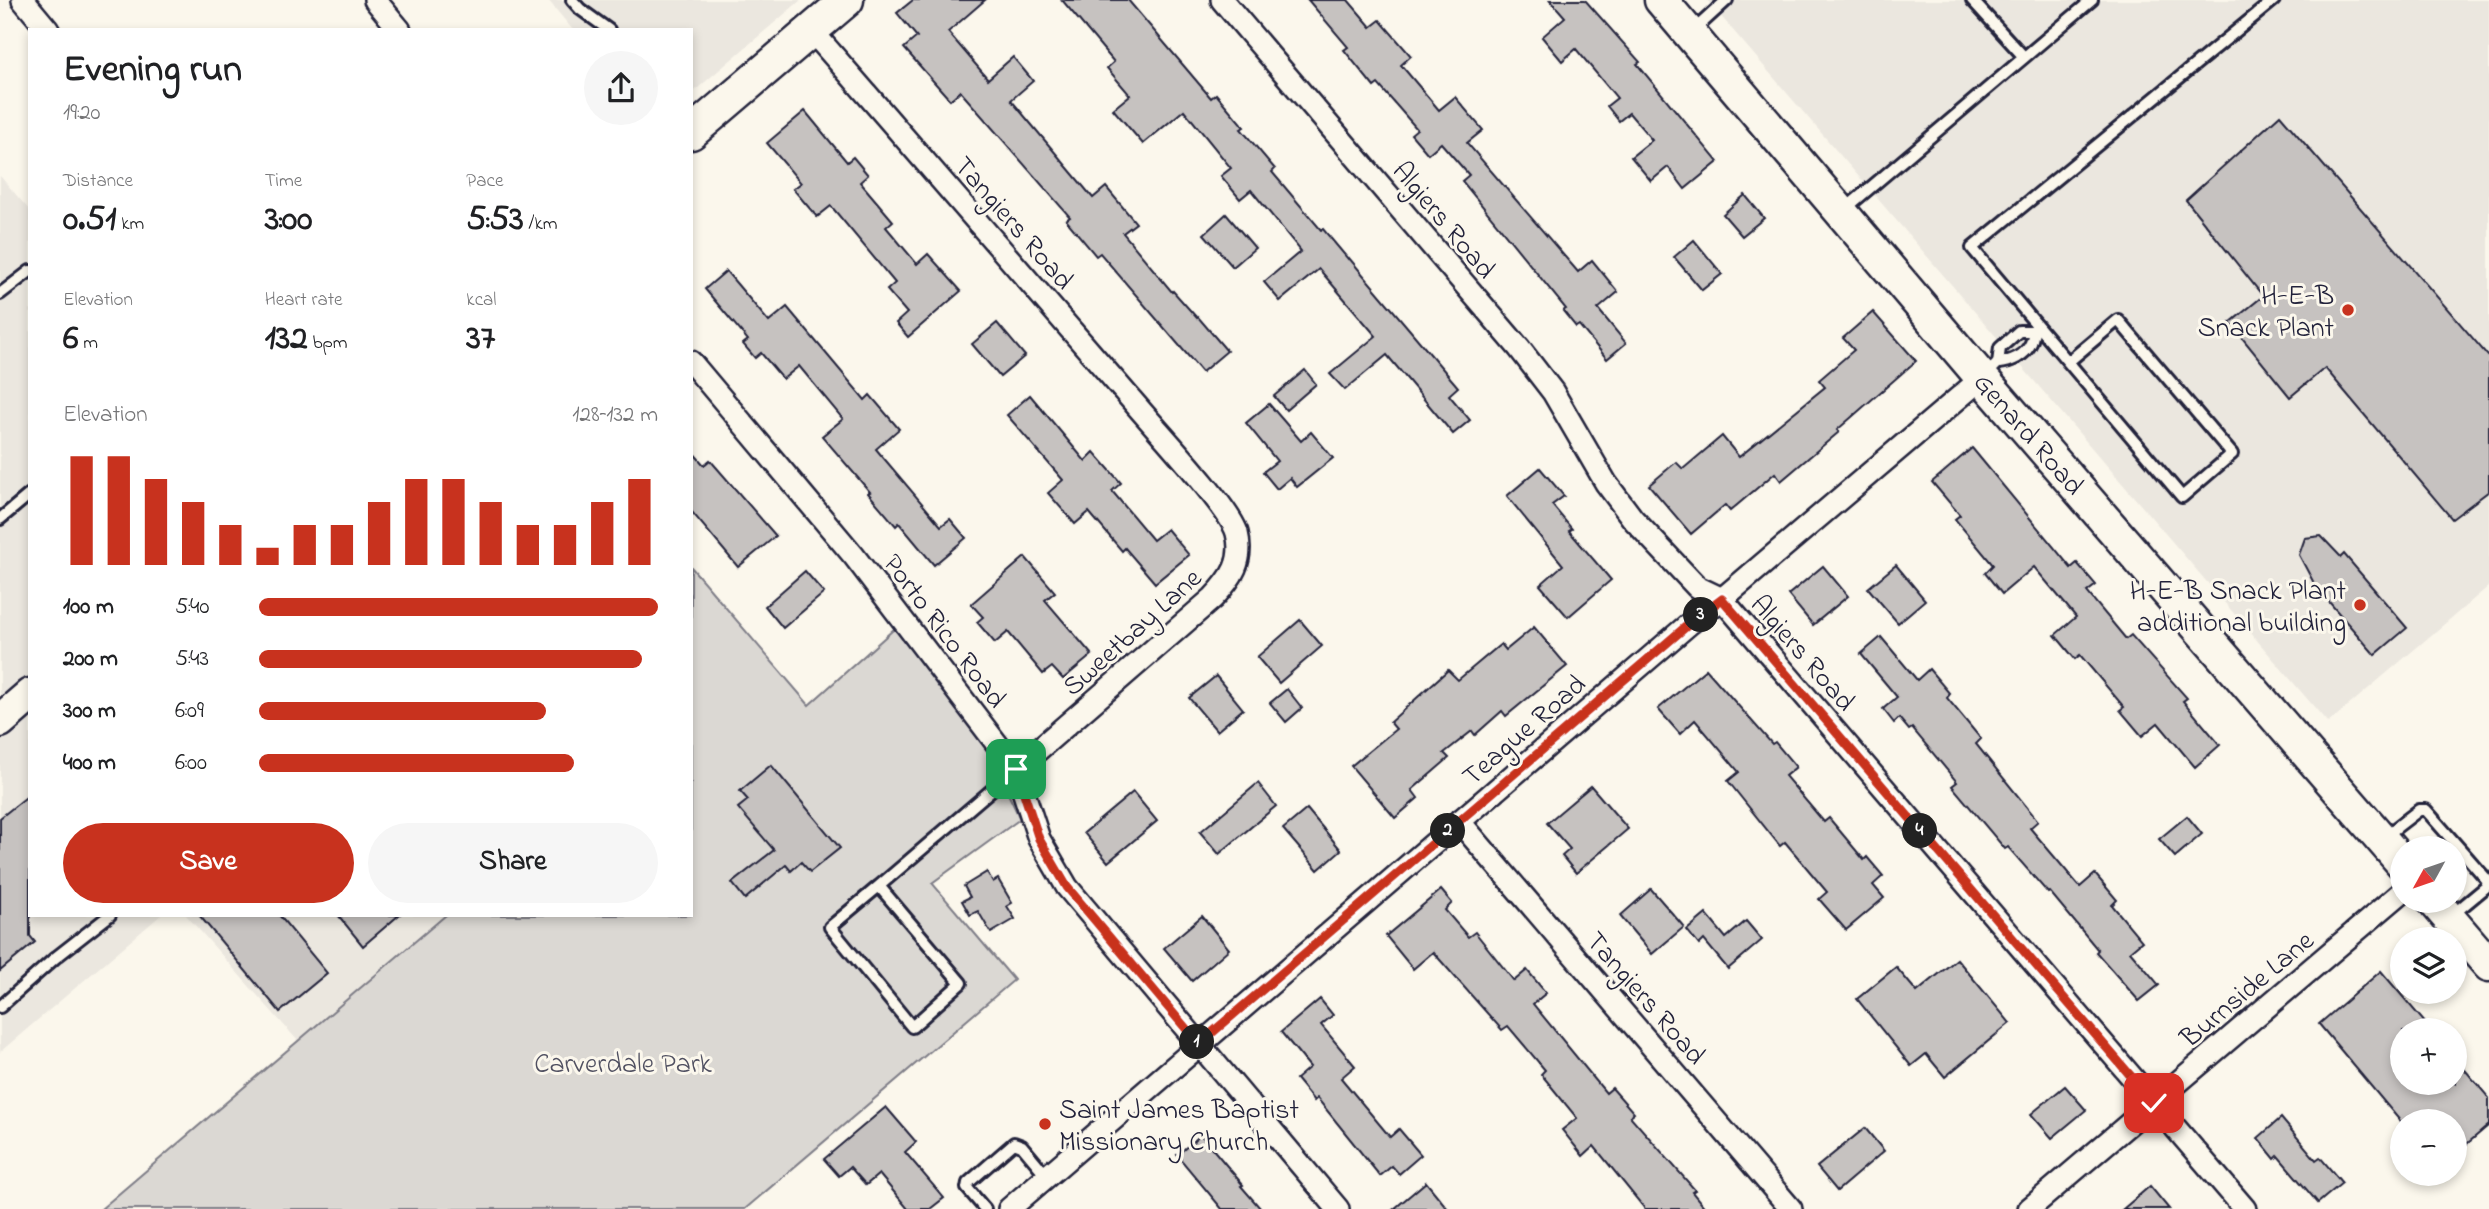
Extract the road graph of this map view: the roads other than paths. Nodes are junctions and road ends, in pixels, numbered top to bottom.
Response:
1 (23, 0) edge
2 (375, 0) edge
3 (572, 0) edge
4 (846, 0) edge
5 (1222, 0) edge
6 (1661, 0) edge
7 (1727, 0) edge
8 (1972, 0) edge
9 (2092, 0) edge
10 (2274, 0) edge
11 (46, 28) edge
12 (398, 28) edge
13 (606, 28) edge
14 (811, 30) junction
15 (1690, 33) junction
16 (2024, 57) junction
17 (698, 123) edge
18 (1842, 212) junction
19 (28, 273) edge
20 (0, 294) edge
21 (2036, 329) junction
22 (2068, 362) junction
23 (693, 364) edge
24 (1990, 371) junction
25 (1174, 451) joint
26 (28, 496) edge
27 (0, 519) edge
28 (1722, 599) junction
29 (28, 697) edge
30 (0, 721) edge
31 (1016, 769) junction
32 (1459, 821) junction
33 (2449, 836) edge
34 (2381, 839) junction
35 (2390, 849) edge
36 (2468, 858) edge
37 (879, 886) junction
38 (2468, 896) edge
39 (2390, 902) edge
40 (2445, 914) edge
41 (107, 917) edge
42 (2489, 965) edge
43 (0, 1007) edge
44 (1199, 1044) junction
45 (2154, 1103) junction
46 (1047, 1176) junction
47 (985, 1209) edge
48 (1009, 1209) edge
49 (1338, 1209) edge
50 (1791, 1209) edge
51 (2029, 1209) edge
52 (2245, 1209) edge

1 - 11 street
2 - 12 street
3 - 13 lane
4 - 14 street
5 - 28 street, Algiers Road
6 - 15 street, Genard Road
7 - 15 lane
8 - 16 lane
9 - 16 lane
10 - 21 lane
14 - 17 street
14 - 25 street, Tangiers Road
15 - 18 street, Genard Road
16 - 18 lane
18 - 24 street, Genard Road
19 - 20 lane
21 - 22 lane
21 - 24 lane
21 - 24 lane
22 - 22 lane
23 - 31 street, Porto Rico Road
24 - 28 street, Teague Road
24 - 34 street, Genard Road
25 - 31 street, Sweetbay Lane
26 - 27 lane
28 - 32 street, Teague Road
28 - 45 street, Algiers Road
29 - 30 street
31 - 37 lane
31 - 44 street, Porto Rico Road
32 - 44 street, Teague Road
32 - 50 street, Tangiers Road
33 - 34 lane
34 - 35 street, Genard Road
36 - 38 lane
37 - 37 lane
39 - 45 street, Burnside Lane
40 - 42 street
41 - 43 lane
44 - 46 street, Teague Road
44 - 49 street, Porto Rico Road
45 - 51 street, Burnside Lane
45 - 52 street, Algiers Road
46 - 47 lane
46 - 48 street, Teague Road

